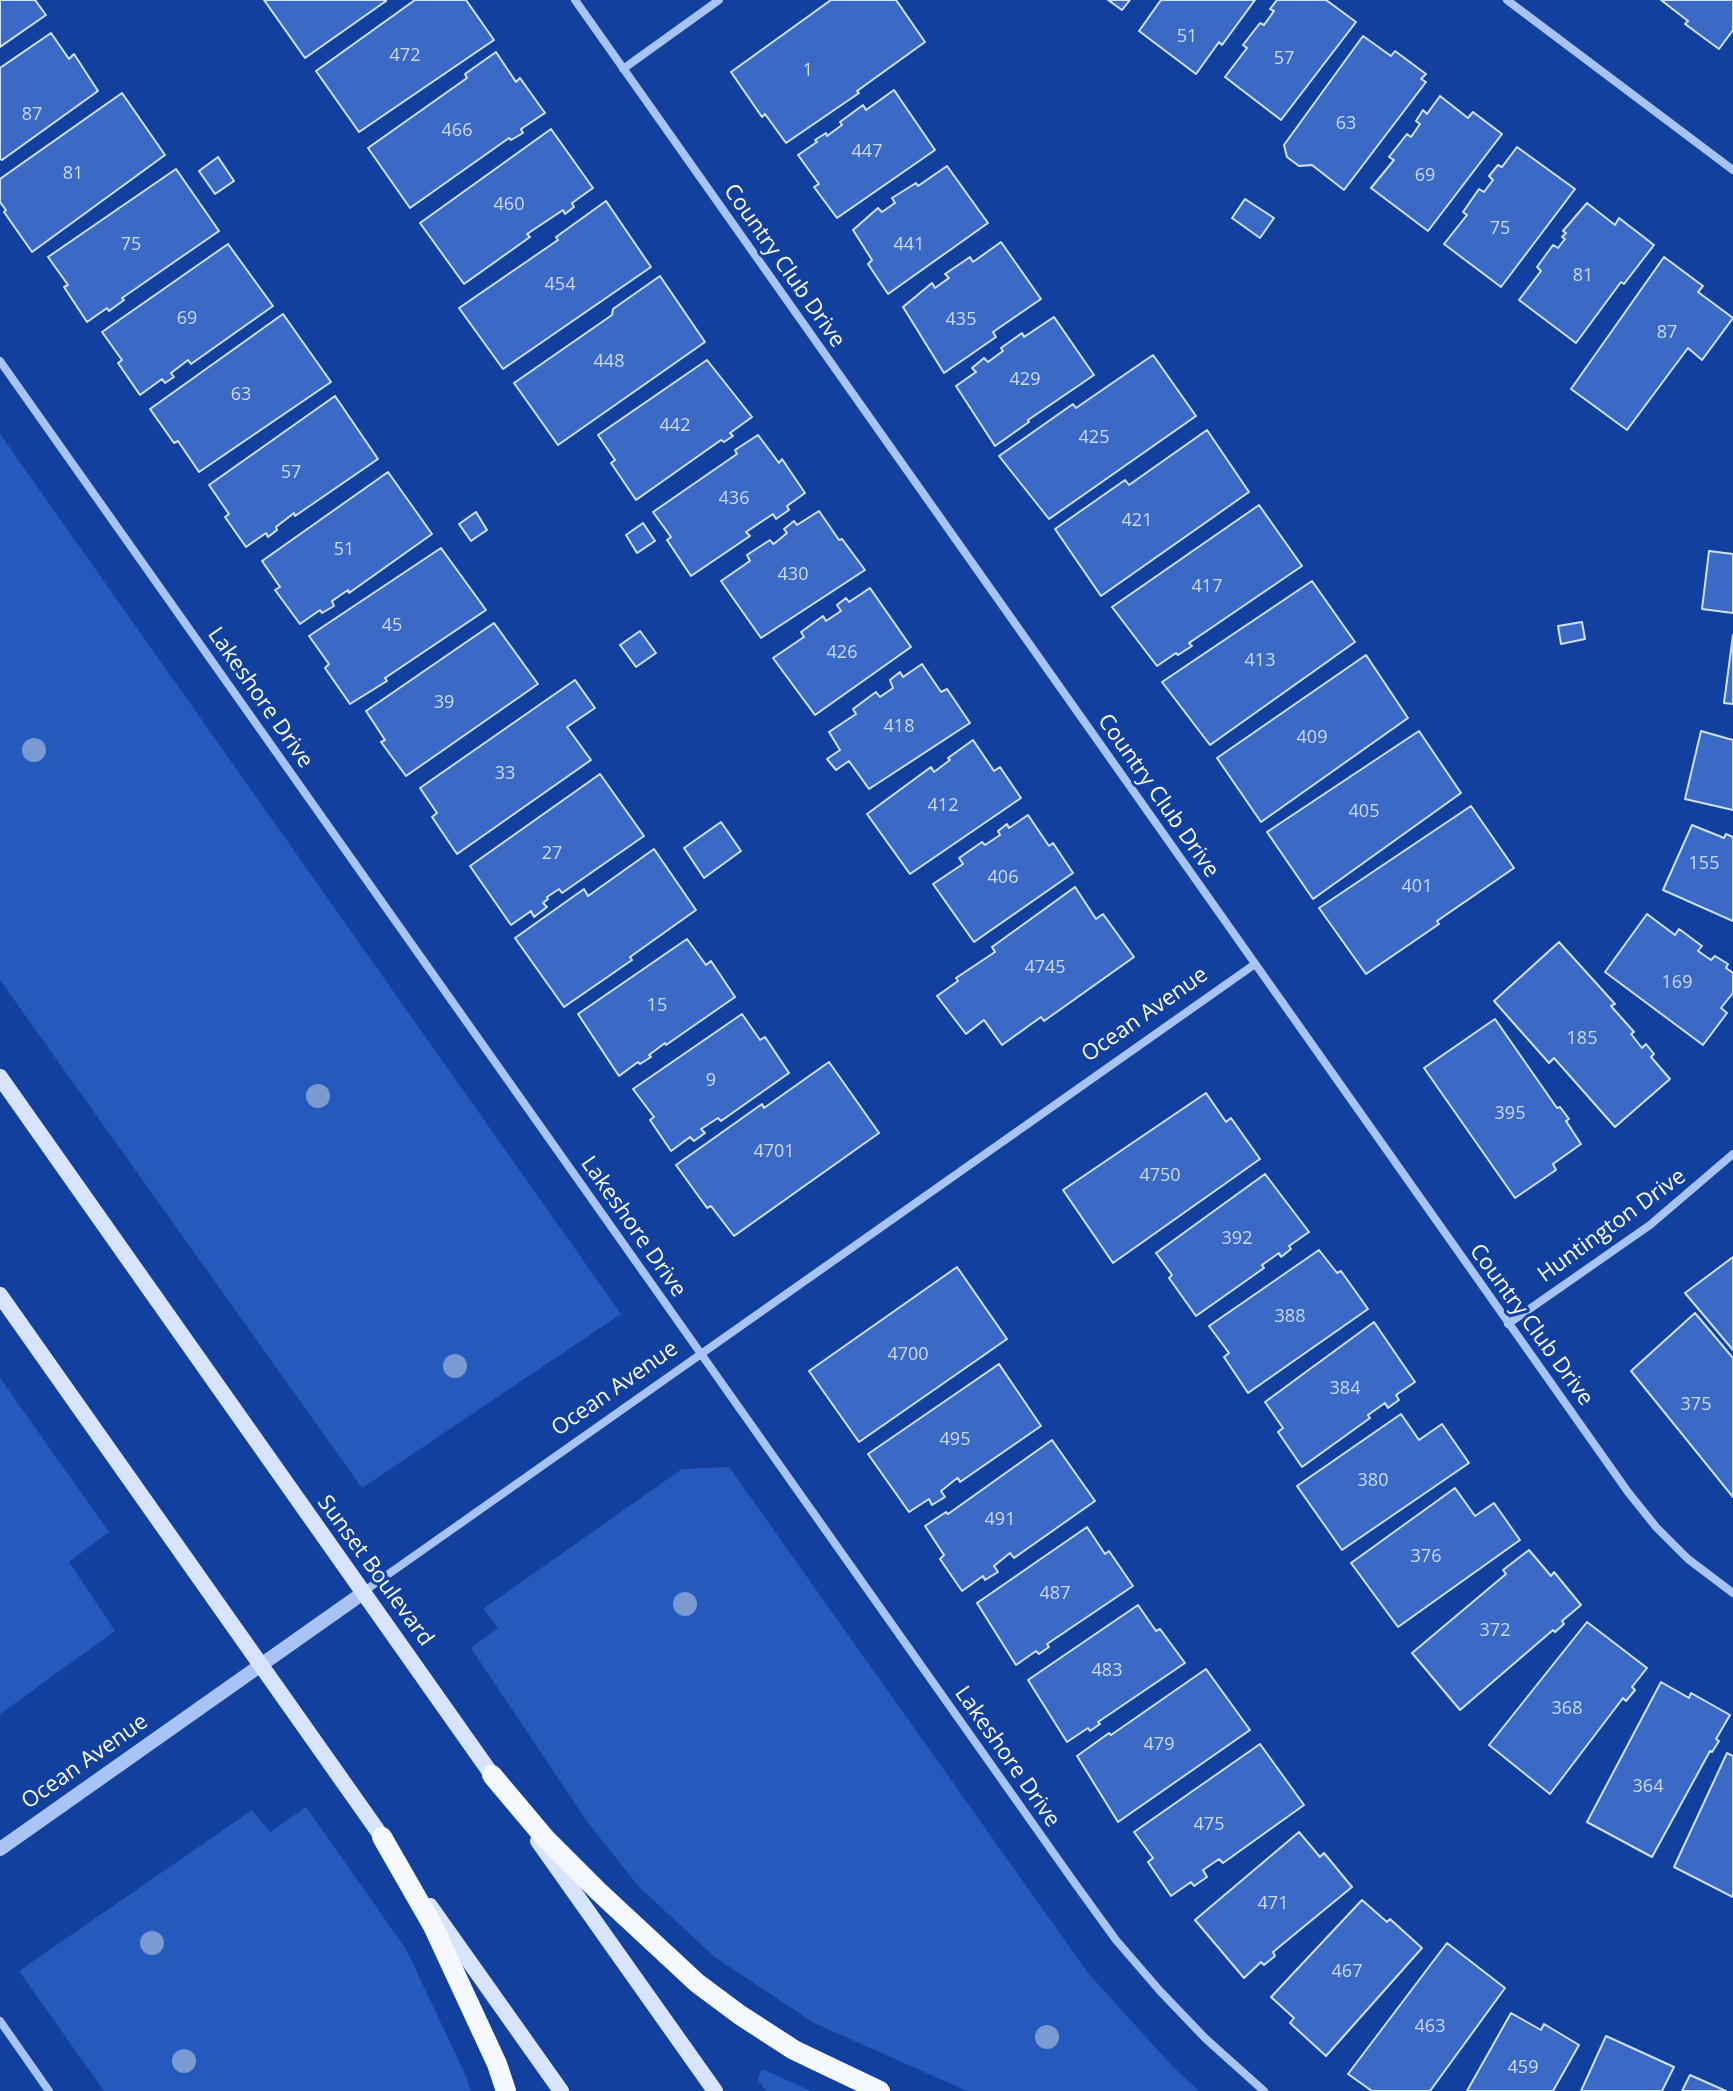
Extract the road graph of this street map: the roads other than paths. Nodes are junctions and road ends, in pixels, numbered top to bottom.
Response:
1 (575, 0) edge
2 (719, 0) edge
3 (1507, 0) edge
4 (623, 69) junction
5 (1733, 170) edge
6 (0, 361) edge
7 (1255, 964) junction
8 (0, 1077) edge
9 (1733, 1154) edge
10 (0, 1295) edge
11 (1508, 1324) junction
12 (701, 1355) junction
13 (363, 1593) junction
14 (1733, 1593) edge
15 (261, 1665) junction
16 (492, 1775) junction
17 (382, 1837) junction
18 (0, 1849) edge
19 (0, 2021) edge
20 (49, 2091) edge
21 (506, 2091) edge
22 (561, 2091) edge
23 (715, 2091) edge
24 (880, 2091) edge
25 (1264, 2091) edge

1 - 4 street, Country Club Drive
2 - 4 street
3 - 5 street
4 - 7 street, Country Club Drive
6 - 12 street, Lakeshore Drive
7 - 11 street, Country Club Drive
7 - 12 street, Ocean Avenue
8 - 13 main road, Sunset Boulevard
9 - 11 street, Huntington Drive
10 - 15 main road
11 - 14 street, Country Club Drive
12 - 13 street, Ocean Avenue
12 - 25 street, Lakeshore Drive
13 - 15 street, Ocean Avenue
13 - 16 main road, Sunset Boulevard
15 - 17 main road
15 - 18 street, Ocean Avenue
16 - 23 main road, Sunset Boulevard
16 - 24 main road
17 - 21 main road
17 - 22 main road
19 - 20 street

